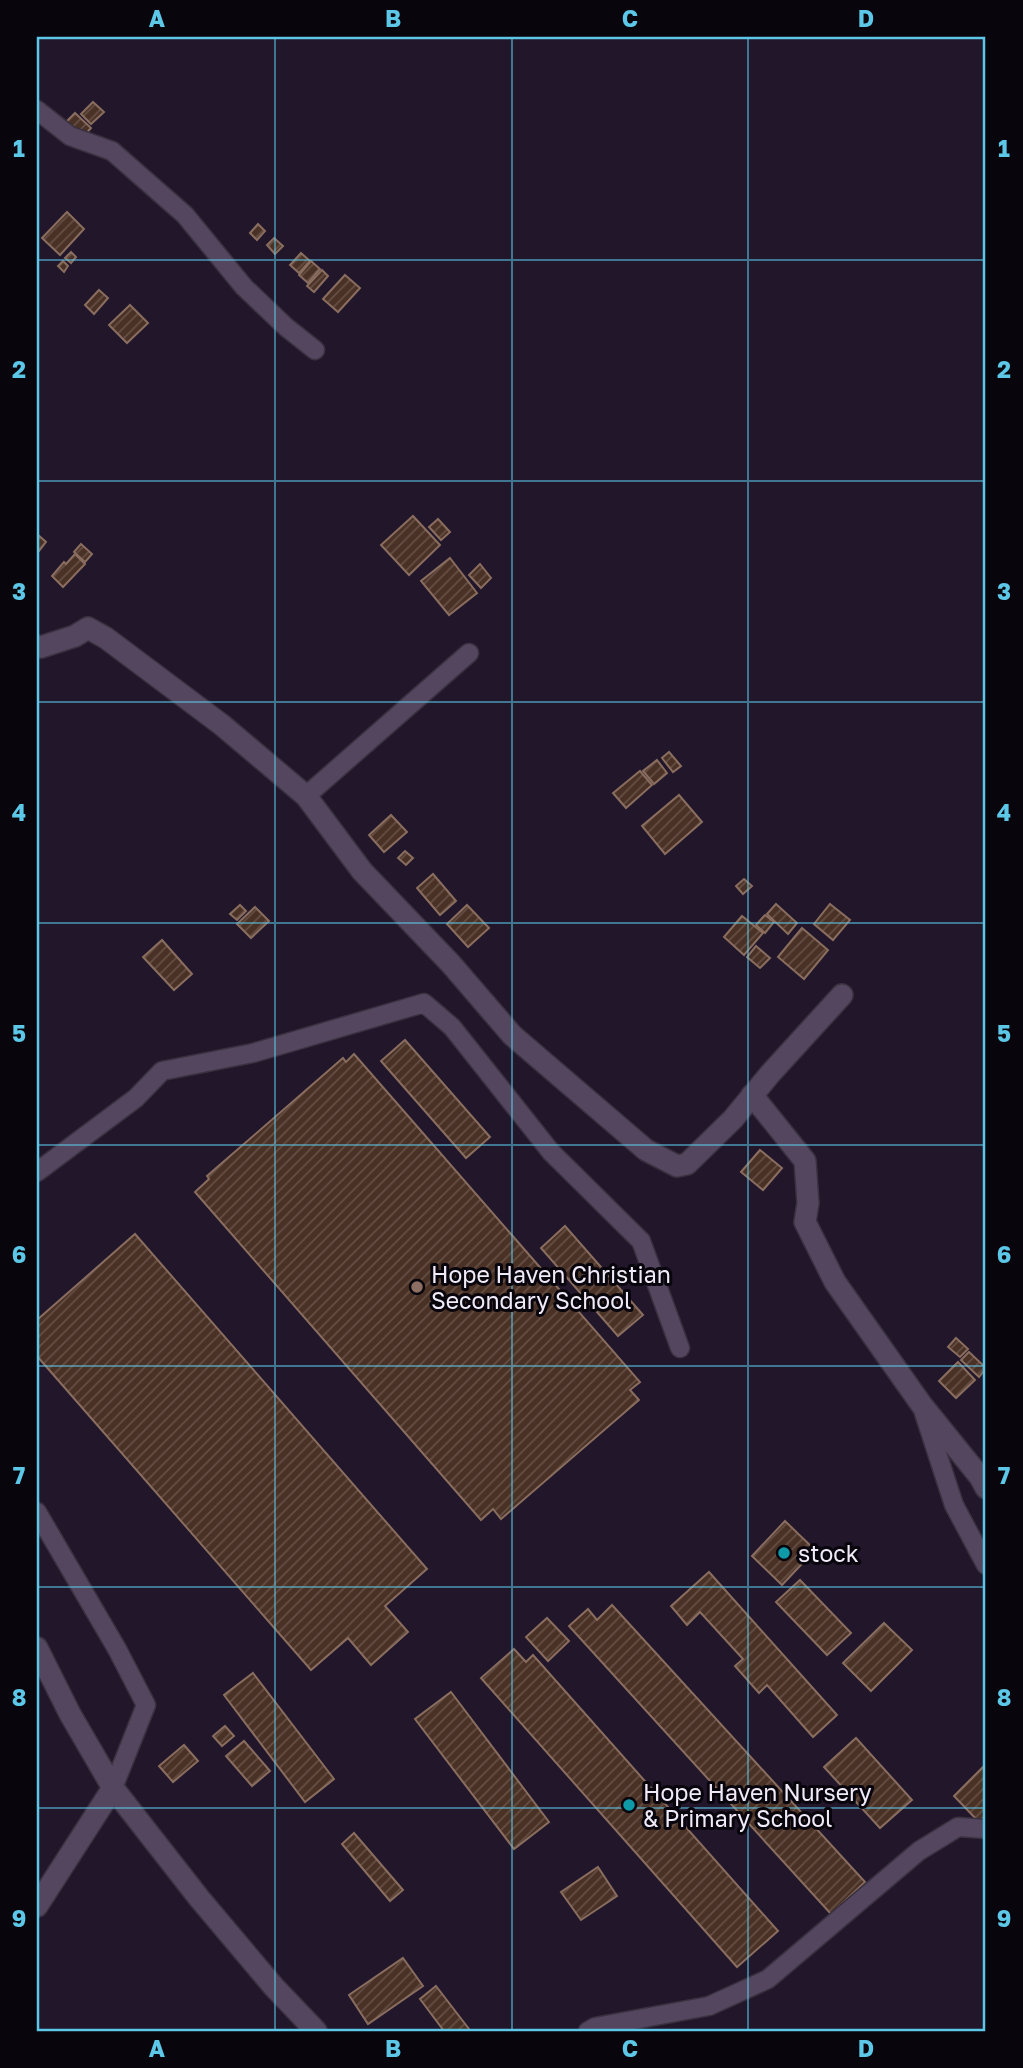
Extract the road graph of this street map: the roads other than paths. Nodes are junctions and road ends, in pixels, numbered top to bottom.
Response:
1 (37, 110) edge
2 (315, 350) dead end
3 (37, 646) edge
4 (469, 653) dead end
5 (306, 796) junction
6 (842, 995) dead end
7 (752, 1095) junction
8 (37, 1172) edge
9 (680, 1348) dead end
10 (921, 1404) junction
11 (984, 1479) edge
12 (37, 1512) edge
13 (986, 1565) edge
14 (37, 1648) edge
15 (113, 1788) junction
16 (986, 1829) edge
17 (37, 1906) edge
18 (316, 2031) edge
19 (588, 2031) edge

1 - 2 lane
3 - 5 street
4 - 5 lane
5 - 7 street
6 - 7 street
7 - 10 street
8 - 9 lane
10 - 11 street
10 - 13 lane
12 - 15 lane
14 - 15 street
15 - 17 street
15 - 18 street
16 - 19 lane

